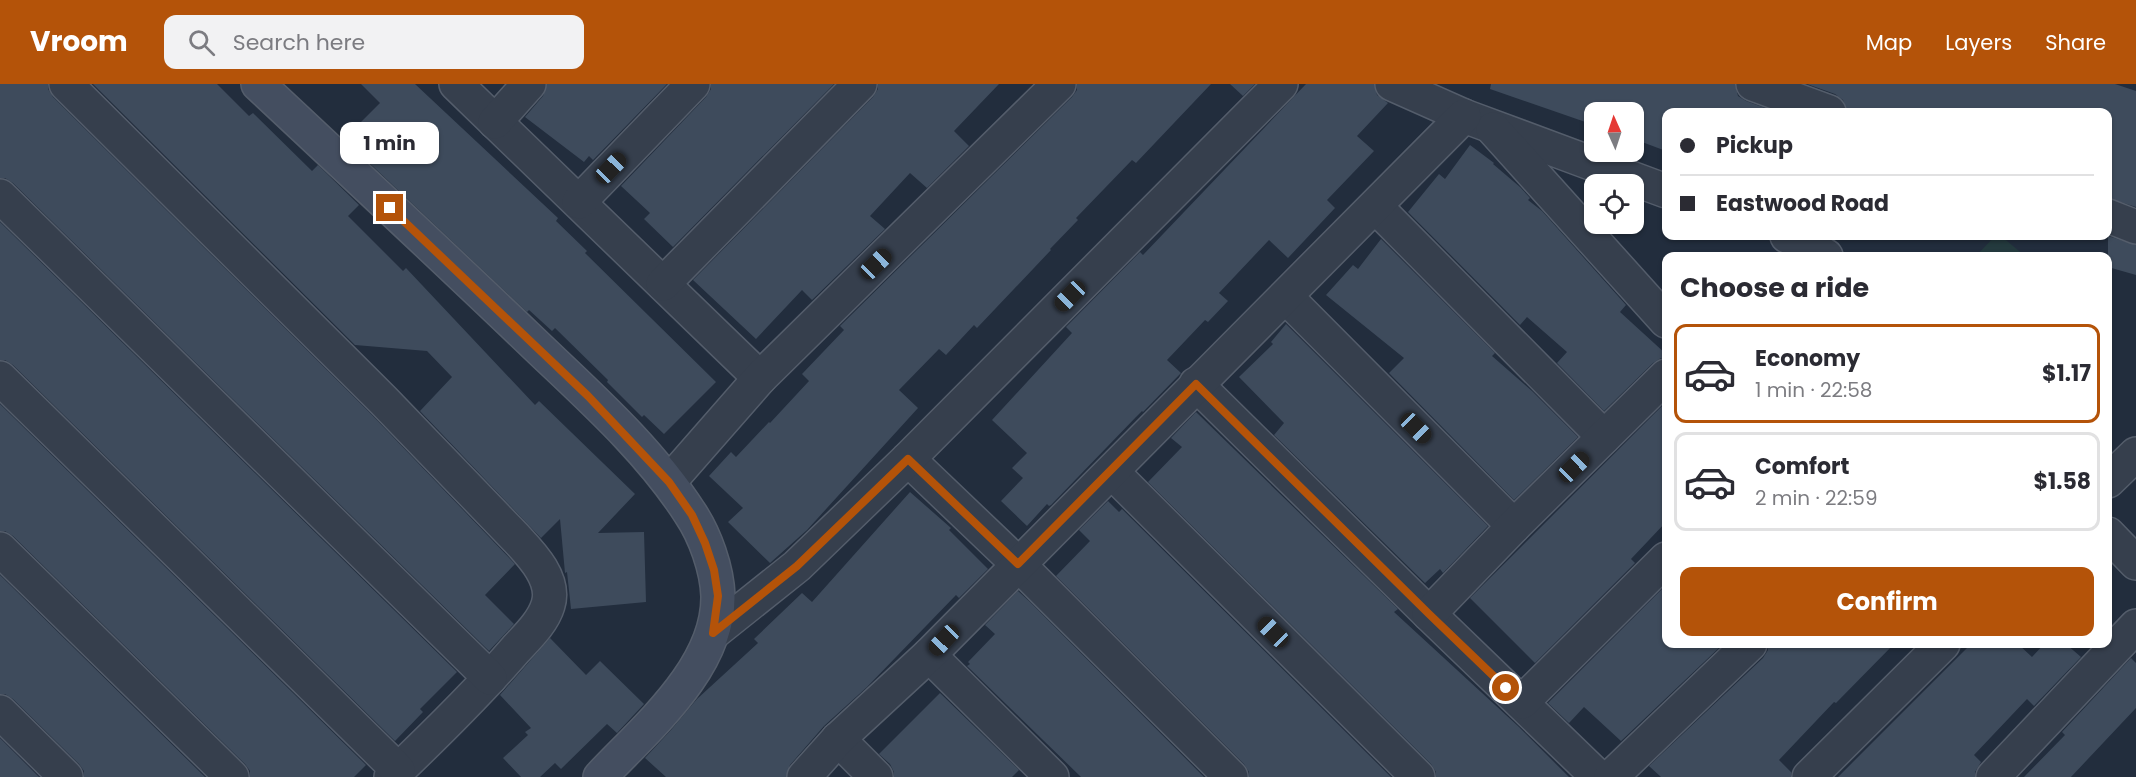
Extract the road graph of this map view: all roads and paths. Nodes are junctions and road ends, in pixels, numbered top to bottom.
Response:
1 (66, 84) edge
2 (258, 84) edge
3 (456, 84) edge
4 (529, 84) edge
5 (693, 84) edge
6 (860, 84) edge
7 (1059, 84) edge
8 (1281, 84) edge
9 (1392, 84) edge
10 (1753, 84) edge
11 (1818, 108) edge
12 (1477, 121) junction
13 (495, 122) junction
14 (1662, 190) edge
15 (0, 196) edge
16 (579, 202) junction
17 (1376, 207) junction
18 (2112, 218) edge
19 (2136, 227) edge
20 (663, 284) junction
21 (1286, 297) junction
22 (1662, 317) edge
23 (0, 378) edge
24 (760, 378) junction
25 (1662, 380) edge
26 (1196, 384) junction
27 (1604, 437) junction
28 (2136, 454) edge
29 (908, 459) junction
30 (1112, 472) junction
31 (2112, 477) edge
32 (669, 482) junction
33 (1514, 526) junction
34 (2112, 538) edge
35 (0, 549) edge
36 (1662, 563) edge
37 (2136, 563) edge
38 (1018, 564) junction
39 (1429, 614) junction
40 (2136, 626) edge
41 (713, 633) junction
42 (1746, 648) edge
43 (1939, 648) edge
44 (929, 655) junction
45 (490, 678) junction
46 (1522, 702) junction
47 (0, 712) edge
48 (838, 740) junction
49 (394, 773) edge
50 (66, 777) edge
51 (232, 777) edge
52 (600, 777) edge
53 (804, 777) edge
54 (876, 777) edge
55 (1052, 777) edge
56 (1231, 777) edge
57 (1418, 777) edge
58 (1598, 777) edge
59 (1611, 777) edge
60 (1809, 777) edge
61 (1993, 777) edge

1 - 45 street
2 - 32 main road
3 - 13 street
4 - 13 street
5 - 16 street
6 - 20 street
7 - 24 street
8 - 29 street
9 - 12 street
10 - 11 street
12 - 14 street
12 - 17 street
12 - 22 street
13 - 16 street
15 - 45 street
16 - 20 street
17 - 21 street
17 - 27 street
18 - 19 street
20 - 24 street
21 - 26 street
21 - 33 street
23 - 49 street
24 - 32 street
25 - 27 street
26 - 30 street
26 - 39 street
27 - 33 street
28 - 31 street
29 - 38 street
29 - 41 street
30 - 38 street
30 - 57 street
32 - 41 main road
33 - 39 street
34 - 37 street
35 - 51 street
36 - 46 street
38 - 44 street
38 - 56 street
39 - 46 street
40 - 61 street
41 - 52 main road
42 - 59 street
43 - 60 street
44 - 48 street
44 - 55 street
45 - 49 street
46 - 58 street
47 - 50 street
48 - 53 street
48 - 54 street

